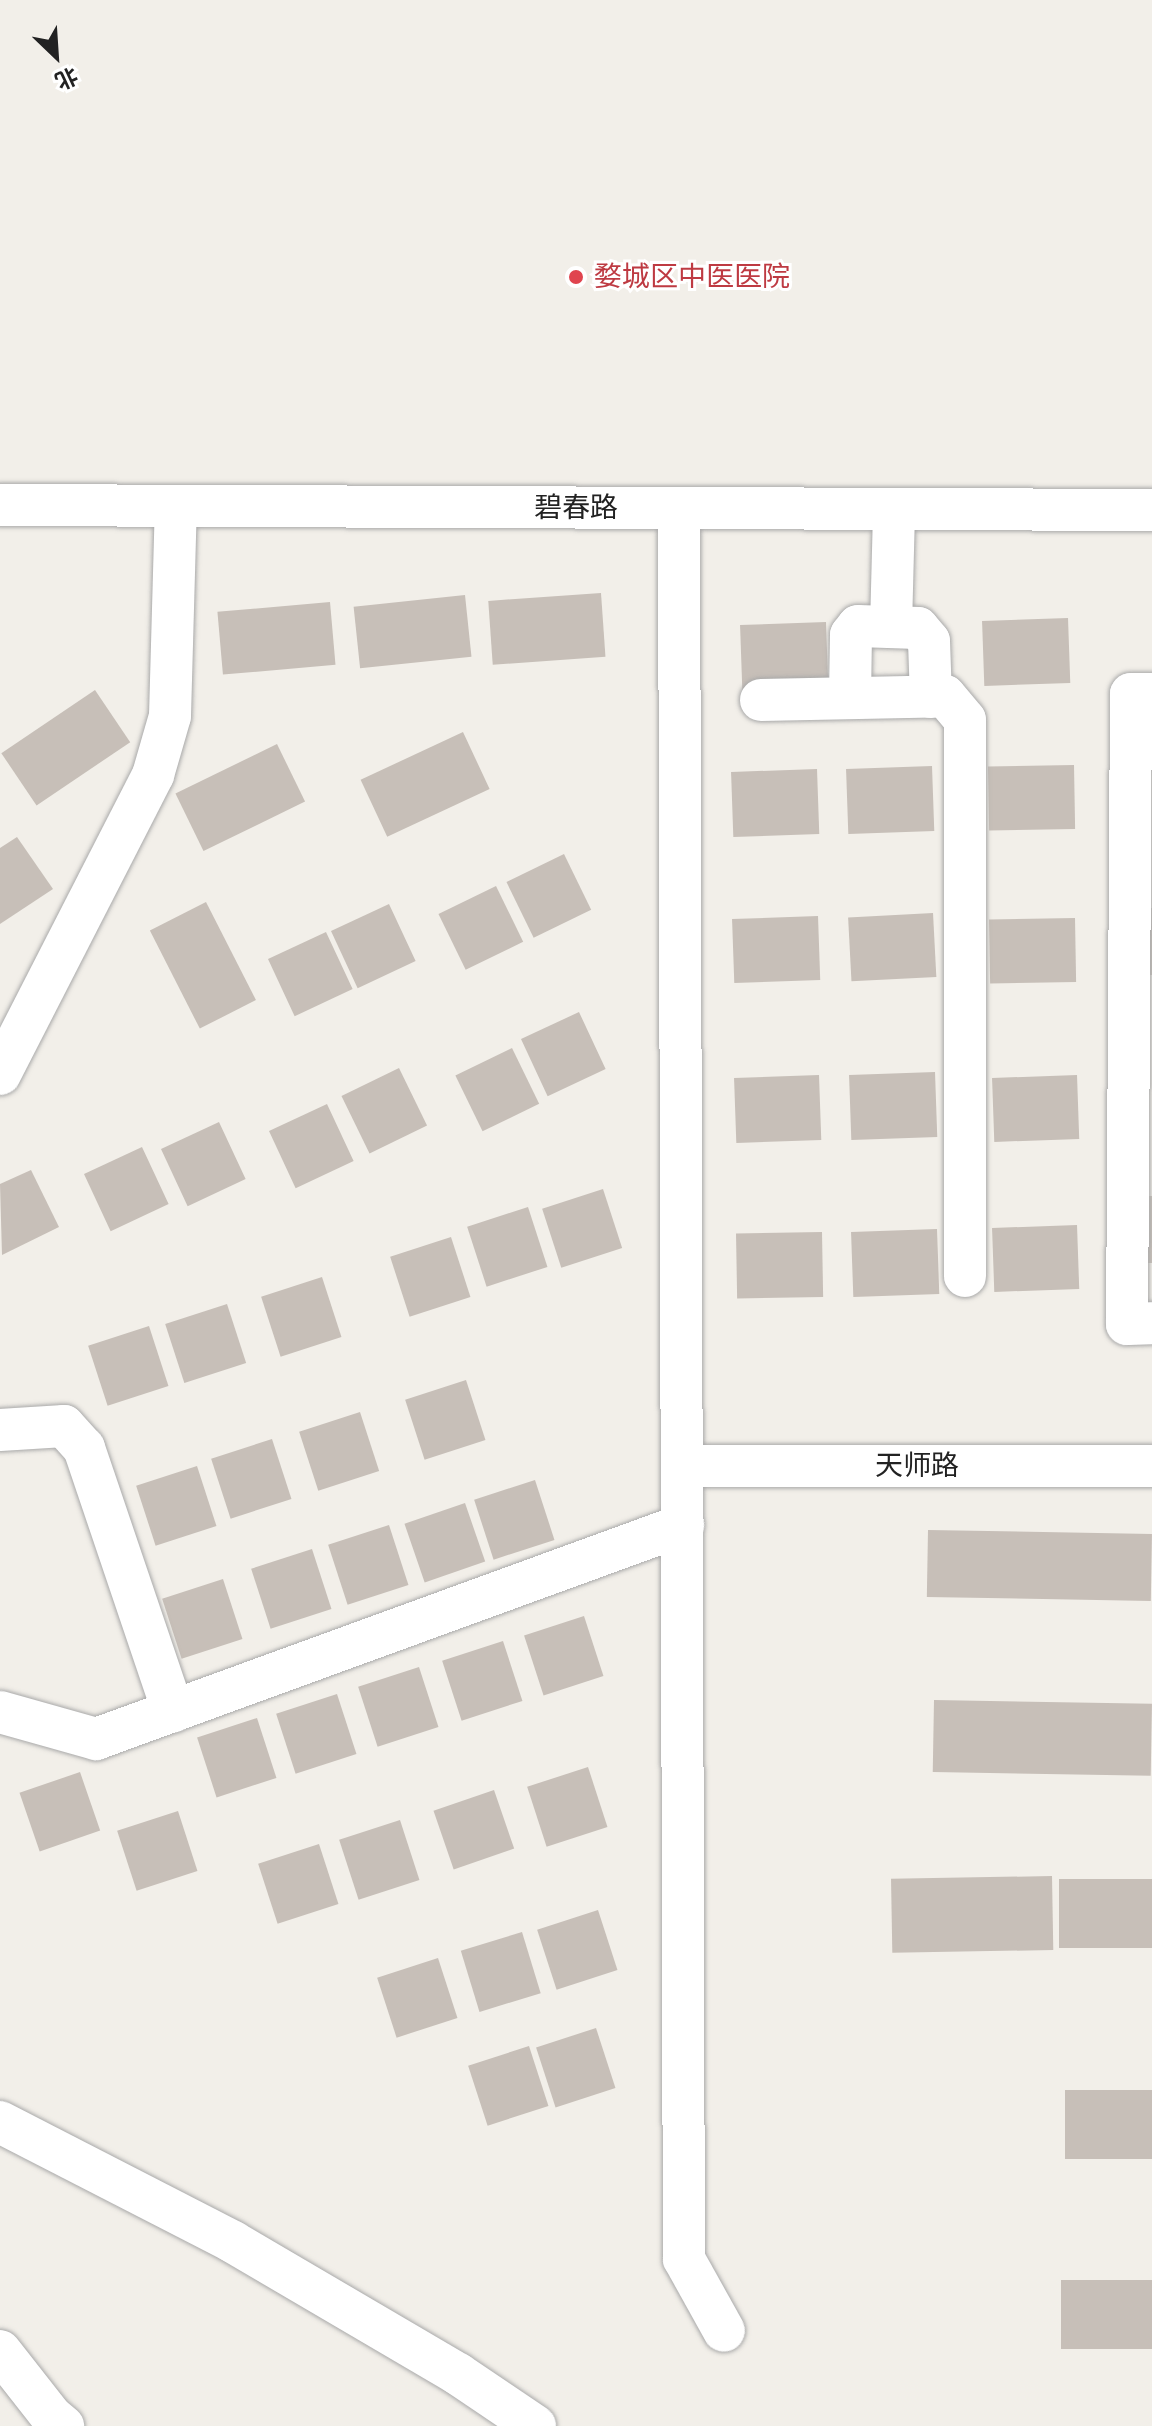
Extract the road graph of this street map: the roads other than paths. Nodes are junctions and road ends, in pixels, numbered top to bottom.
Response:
1 (0, 505) edge
2 (176, 506) junction
3 (679, 508) junction
4 (894, 509) junction
5 (1152, 510) edge
6 (891, 627) junction
7 (1152, 694) edge
8 (931, 697) junction
9 (850, 698) junction
10 (761, 700) dead end
11 (1140, 1015) edge
12 (0, 1074) edge
13 (965, 1276) dead end
14 (1140, 1323) edge
15 (0, 1430) edge
16 (683, 1466) junction
17 (1152, 1466) edge
18 (683, 1525) junction
19 (173, 1711) junction
20 (0, 1712) edge
21 (0, 2122) edge
22 (724, 2331) dead end
23 (0, 2351) edge
24 (63, 2426) edge
25 (535, 2426) edge

1 - 2 street, 碧春路
2 - 3 street, 碧春路
2 - 12 street
3 - 4 street, 碧春路
3 - 16 street
4 - 5 street, 碧春路
4 - 6 street
6 - 8 street
6 - 9 street
7 - 11 street
8 - 9 street
8 - 13 street
9 - 10 street
11 - 14 street
15 - 19 street
16 - 17 street, 天师路
16 - 18 street
18 - 19 street
18 - 22 street
19 - 20 street
21 - 25 street
23 - 24 street

